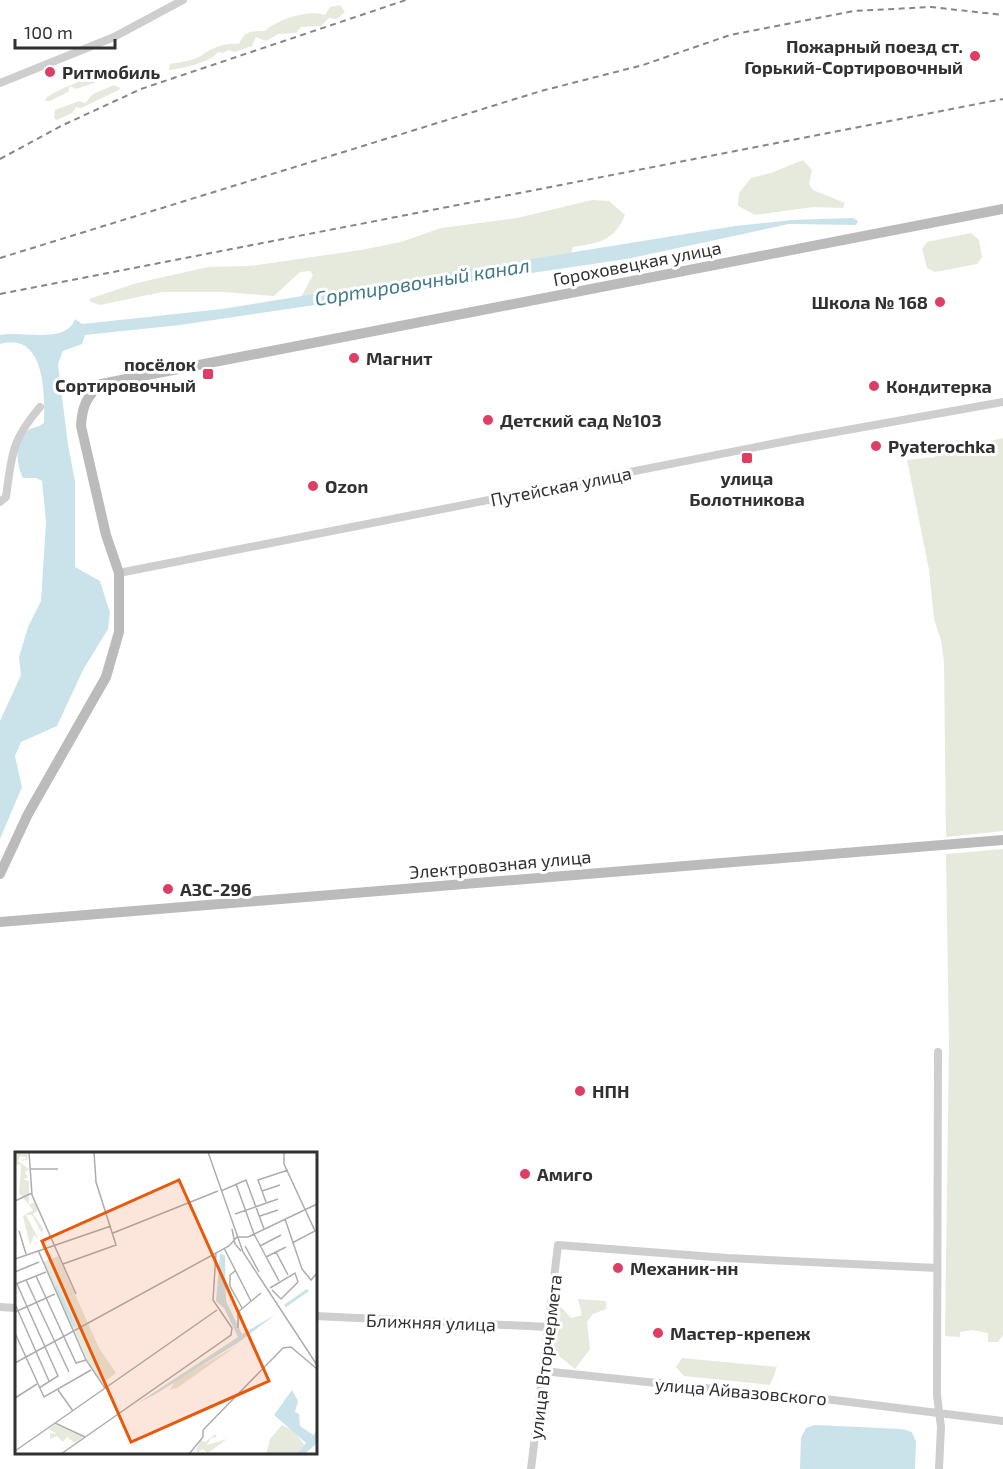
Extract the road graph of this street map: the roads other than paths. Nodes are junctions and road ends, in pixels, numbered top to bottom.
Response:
1 (183, 0) edge
2 (0, 83) edge
3 (1003, 209) edge
4 (1003, 402) edge
5 (40, 407) dead end
6 (0, 502) edge
7 (119, 573) junction
8 (1003, 840) edge
9 (0, 874) edge
10 (0, 922) edge
11 (938, 1052) dead end
12 (937, 1268) junction
13 (0, 1307) edge
14 (15, 1308) edge
15 (316, 1316) edge
16 (548, 1327) junction
17 (543, 1371) junction
18 (940, 1412) junction
19 (1003, 1420) edge
20 (531, 1469) edge
21 (939, 1469) edge

1 - 2 street
3 - 7 street, Гороховецкая улица
4 - 7 street, Путейская улица
5 - 6 street
7 - 9 street
8 - 10 street, Электровозная улица
11 - 12 street
12 - 16 street, улица Вторчермета
12 - 18 street
13 - 14 street
15 - 16 street, Ближняя улица
16 - 17 street, улица Вторчермета
17 - 18 street, улица Айвазовского
17 - 20 street, улица Вторчермета
18 - 19 street, улица Айвазовского
18 - 21 street

